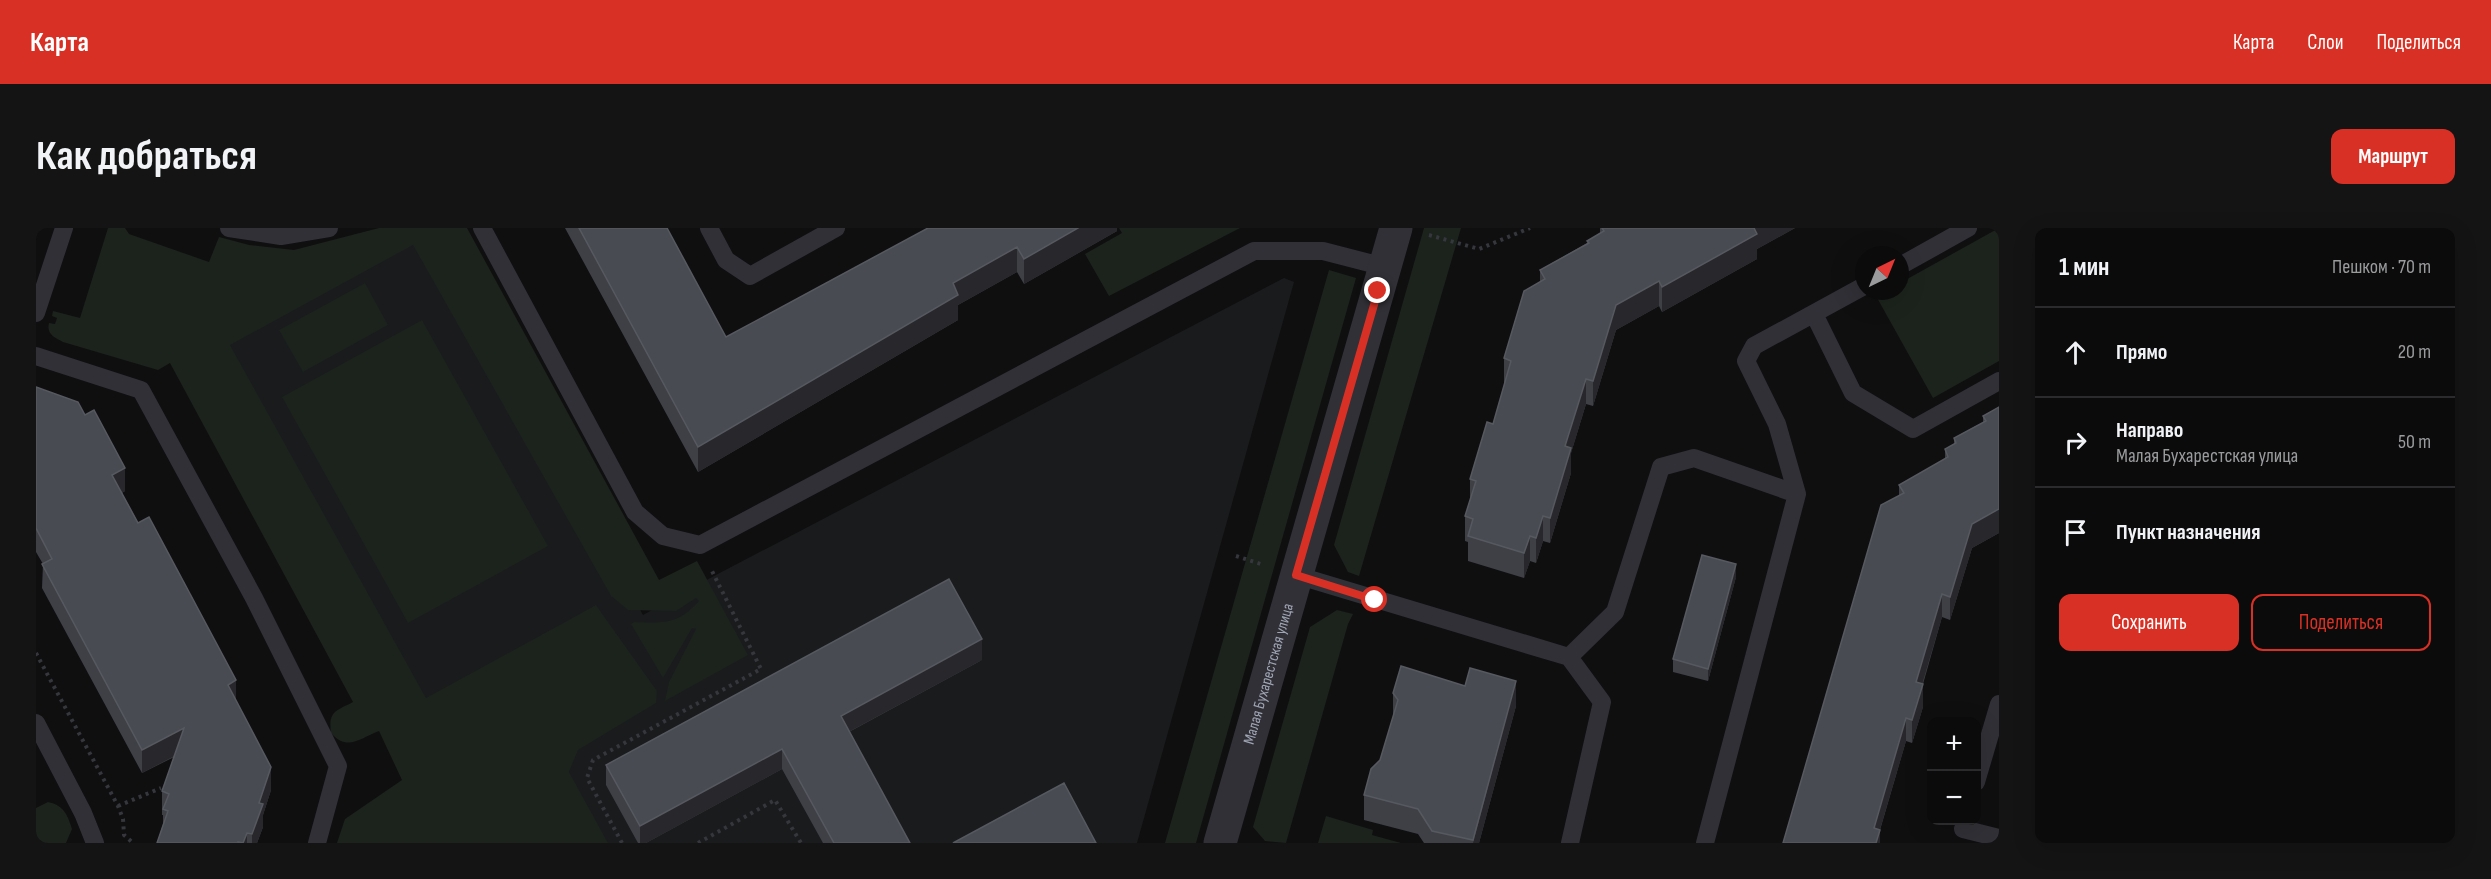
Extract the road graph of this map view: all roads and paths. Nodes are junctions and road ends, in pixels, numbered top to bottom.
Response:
1 (64, 228) edge
2 (230, 228) edge
3 (329, 228) edge
4 (482, 228) edge
5 (710, 228) edge
6 (836, 228) edge
7 (1530, 228) edge
8 (1968, 228) edge
9 (1409, 231) edge
10 (1909, 261) edge
11 (1385, 267) junction
12 (1855, 291) edge
13 (36, 313) edge
14 (1814, 314) junction
15 (36, 356) edge
16 (1999, 381) edge
17 (1797, 494) junction
18 (1296, 575) junction
19 (714, 576) dead end
20 (36, 653) edge
21 (1569, 657) junction
22 (1999, 704) edge
23 (36, 723) edge
24 (1980, 771) edge
25 (161, 788) edge
26 (118, 806) junction
27 (1962, 831) edge
28 (1999, 838) edge
29 (95, 843) edge
30 (133, 843) edge
31 (317, 843) edge
32 (622, 843) edge
33 (698, 843) edge
34 (801, 843) edge
35 (1220, 843) edge
36 (1570, 843) edge
37 (1705, 843) edge

1 - 13 lane
2 - 3 lane
4 - 11 lane
5 - 6 lane
7 - 9 path
8 - 10 lane
9 - 11 street, Малая Бухарестская улица
11 - 18 street, Малая Бухарестская улица
12 - 14 lane
14 - 16 lane
14 - 17 lane
15 - 31 lane
17 - 21 lane
17 - 37 lane
18 - 21 lane
18 - 35 street, Малая Бухарестская улица
19 - 32 path
20 - 26 path
21 - 36 lane
22 - 24 lane
23 - 29 lane
25 - 26 path
26 - 30 path
27 - 28 lane
33 - 34 path

